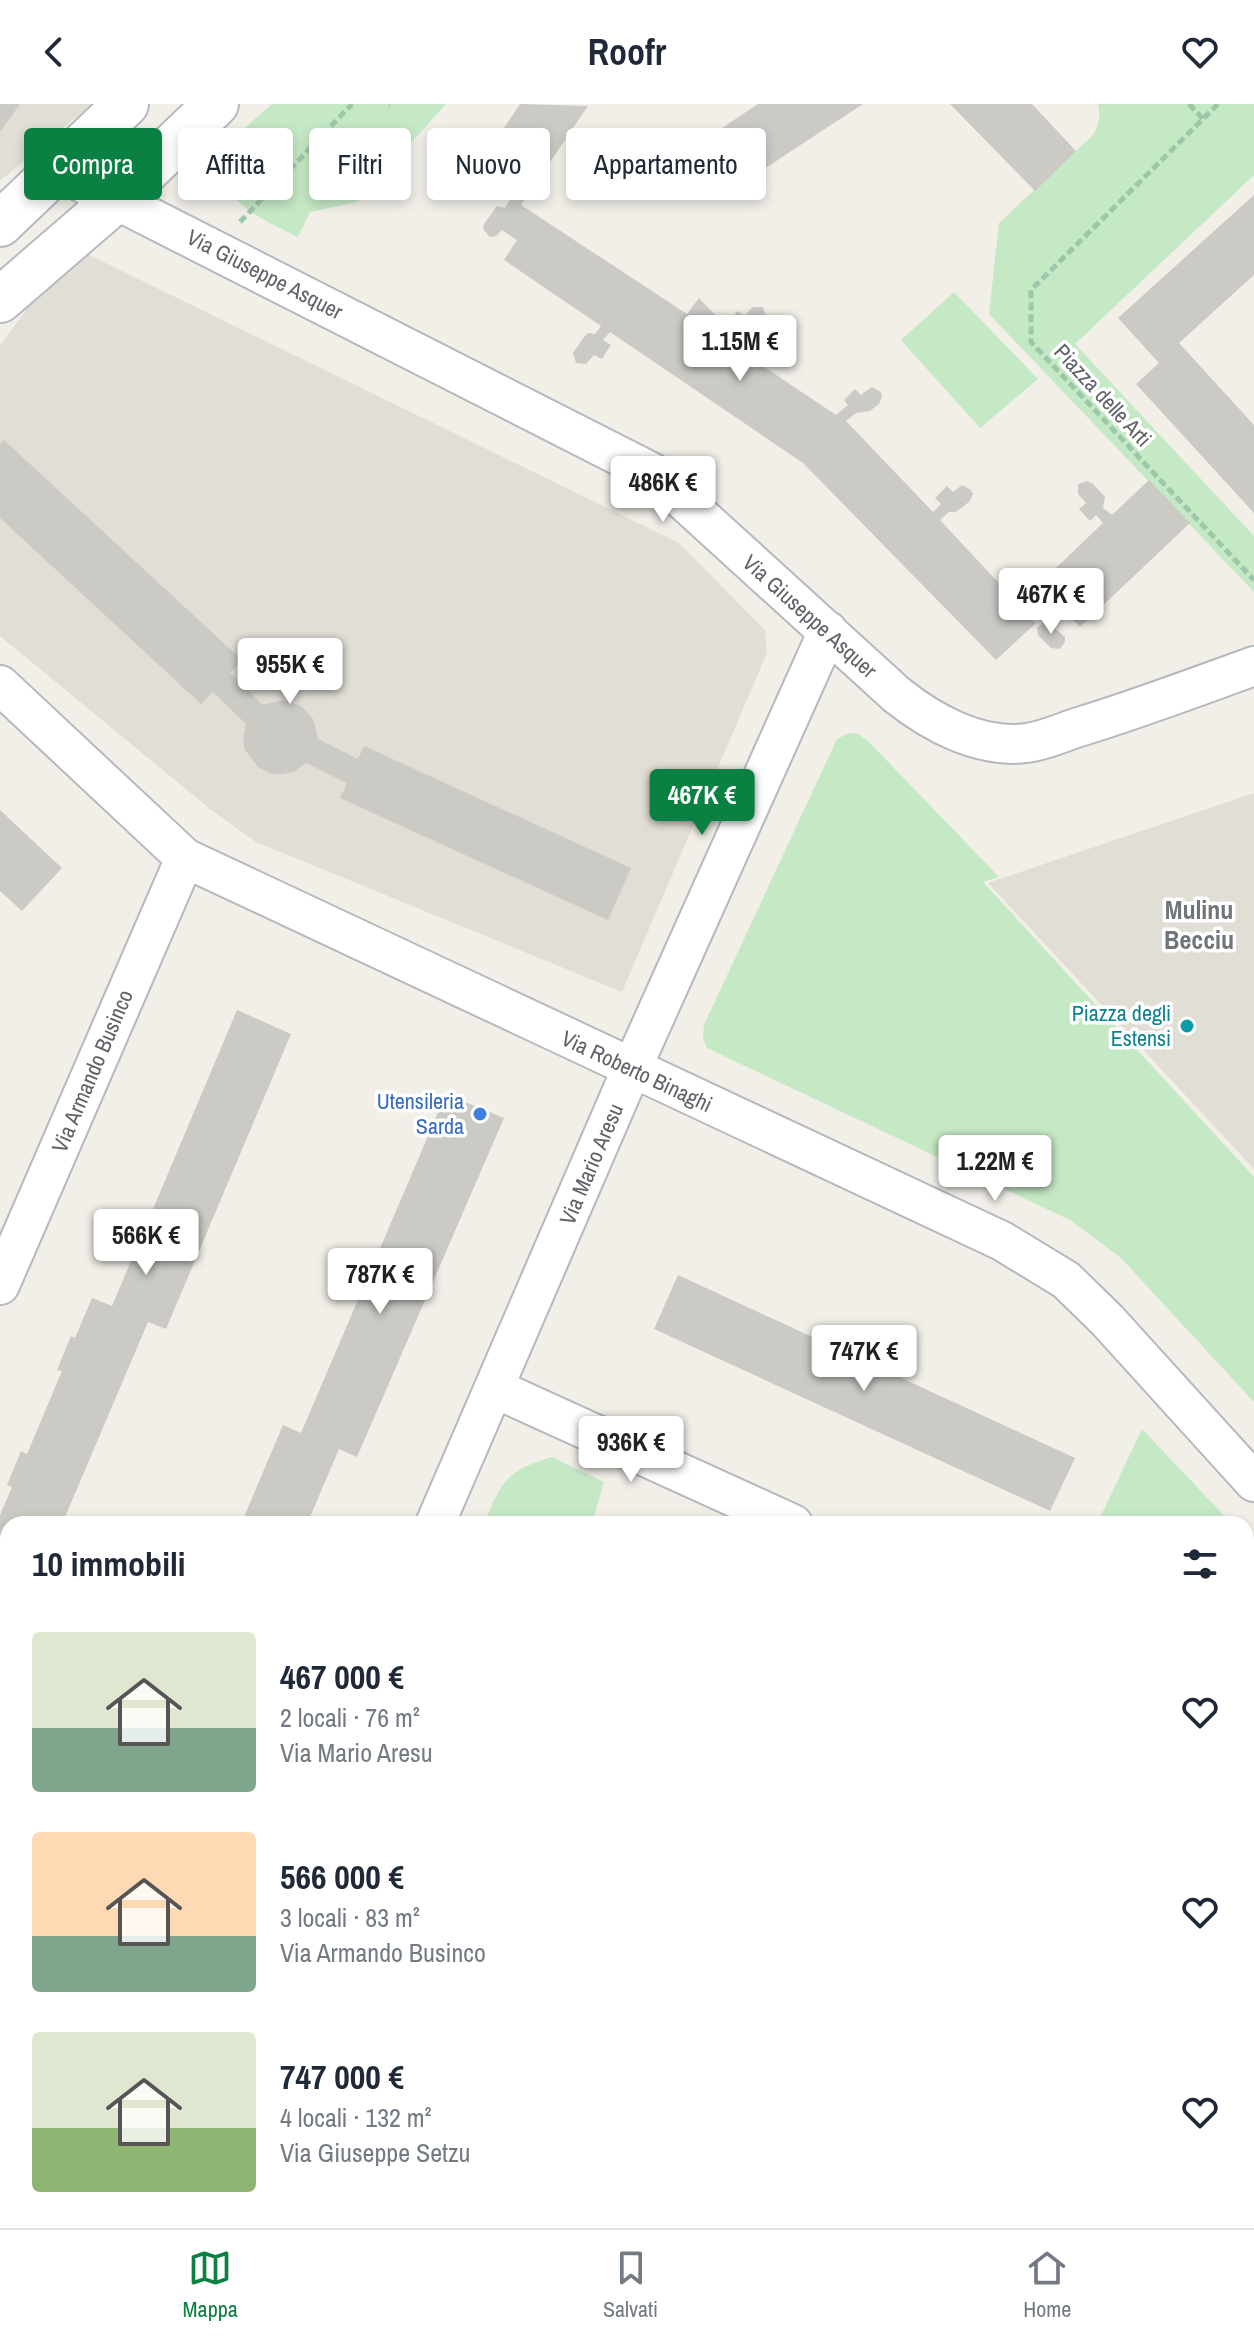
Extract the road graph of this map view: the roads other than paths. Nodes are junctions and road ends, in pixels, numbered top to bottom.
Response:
1 (126, 104) edge
2 (216, 104) edge
3 (100, 128) edge
4 (162, 156) edge
5 (24, 200) edge
6 (116, 200) edge
7 (119, 200) edge
8 (0, 224) edge
9 (0, 300) edge
10 (828, 631) junction
11 (1254, 666) edge
12 (0, 685) edge
13 (185, 858) junction
14 (632, 1068) junction
15 (0, 1285) edge
16 (494, 1388) junction
17 (1254, 1482) edge
18 (438, 1516) edge
19 (775, 1516) edge

1 - 3 street
2 - 4 street
5 - 8 street
6 - 9 street
7 - 10 street, Via Giuseppe Asquer
10 - 11 street, Via Giuseppe Asquer
10 - 14 street, Via Mario Aresu
12 - 13 street, Via Roberto Binaghi
13 - 14 street, Via Roberto Binaghi
13 - 15 street, Via Armando Businco
14 - 16 street, Via Mario Aresu
14 - 17 street, Via Roberto Binaghi
16 - 18 street, Via Mario Aresu
16 - 19 street

